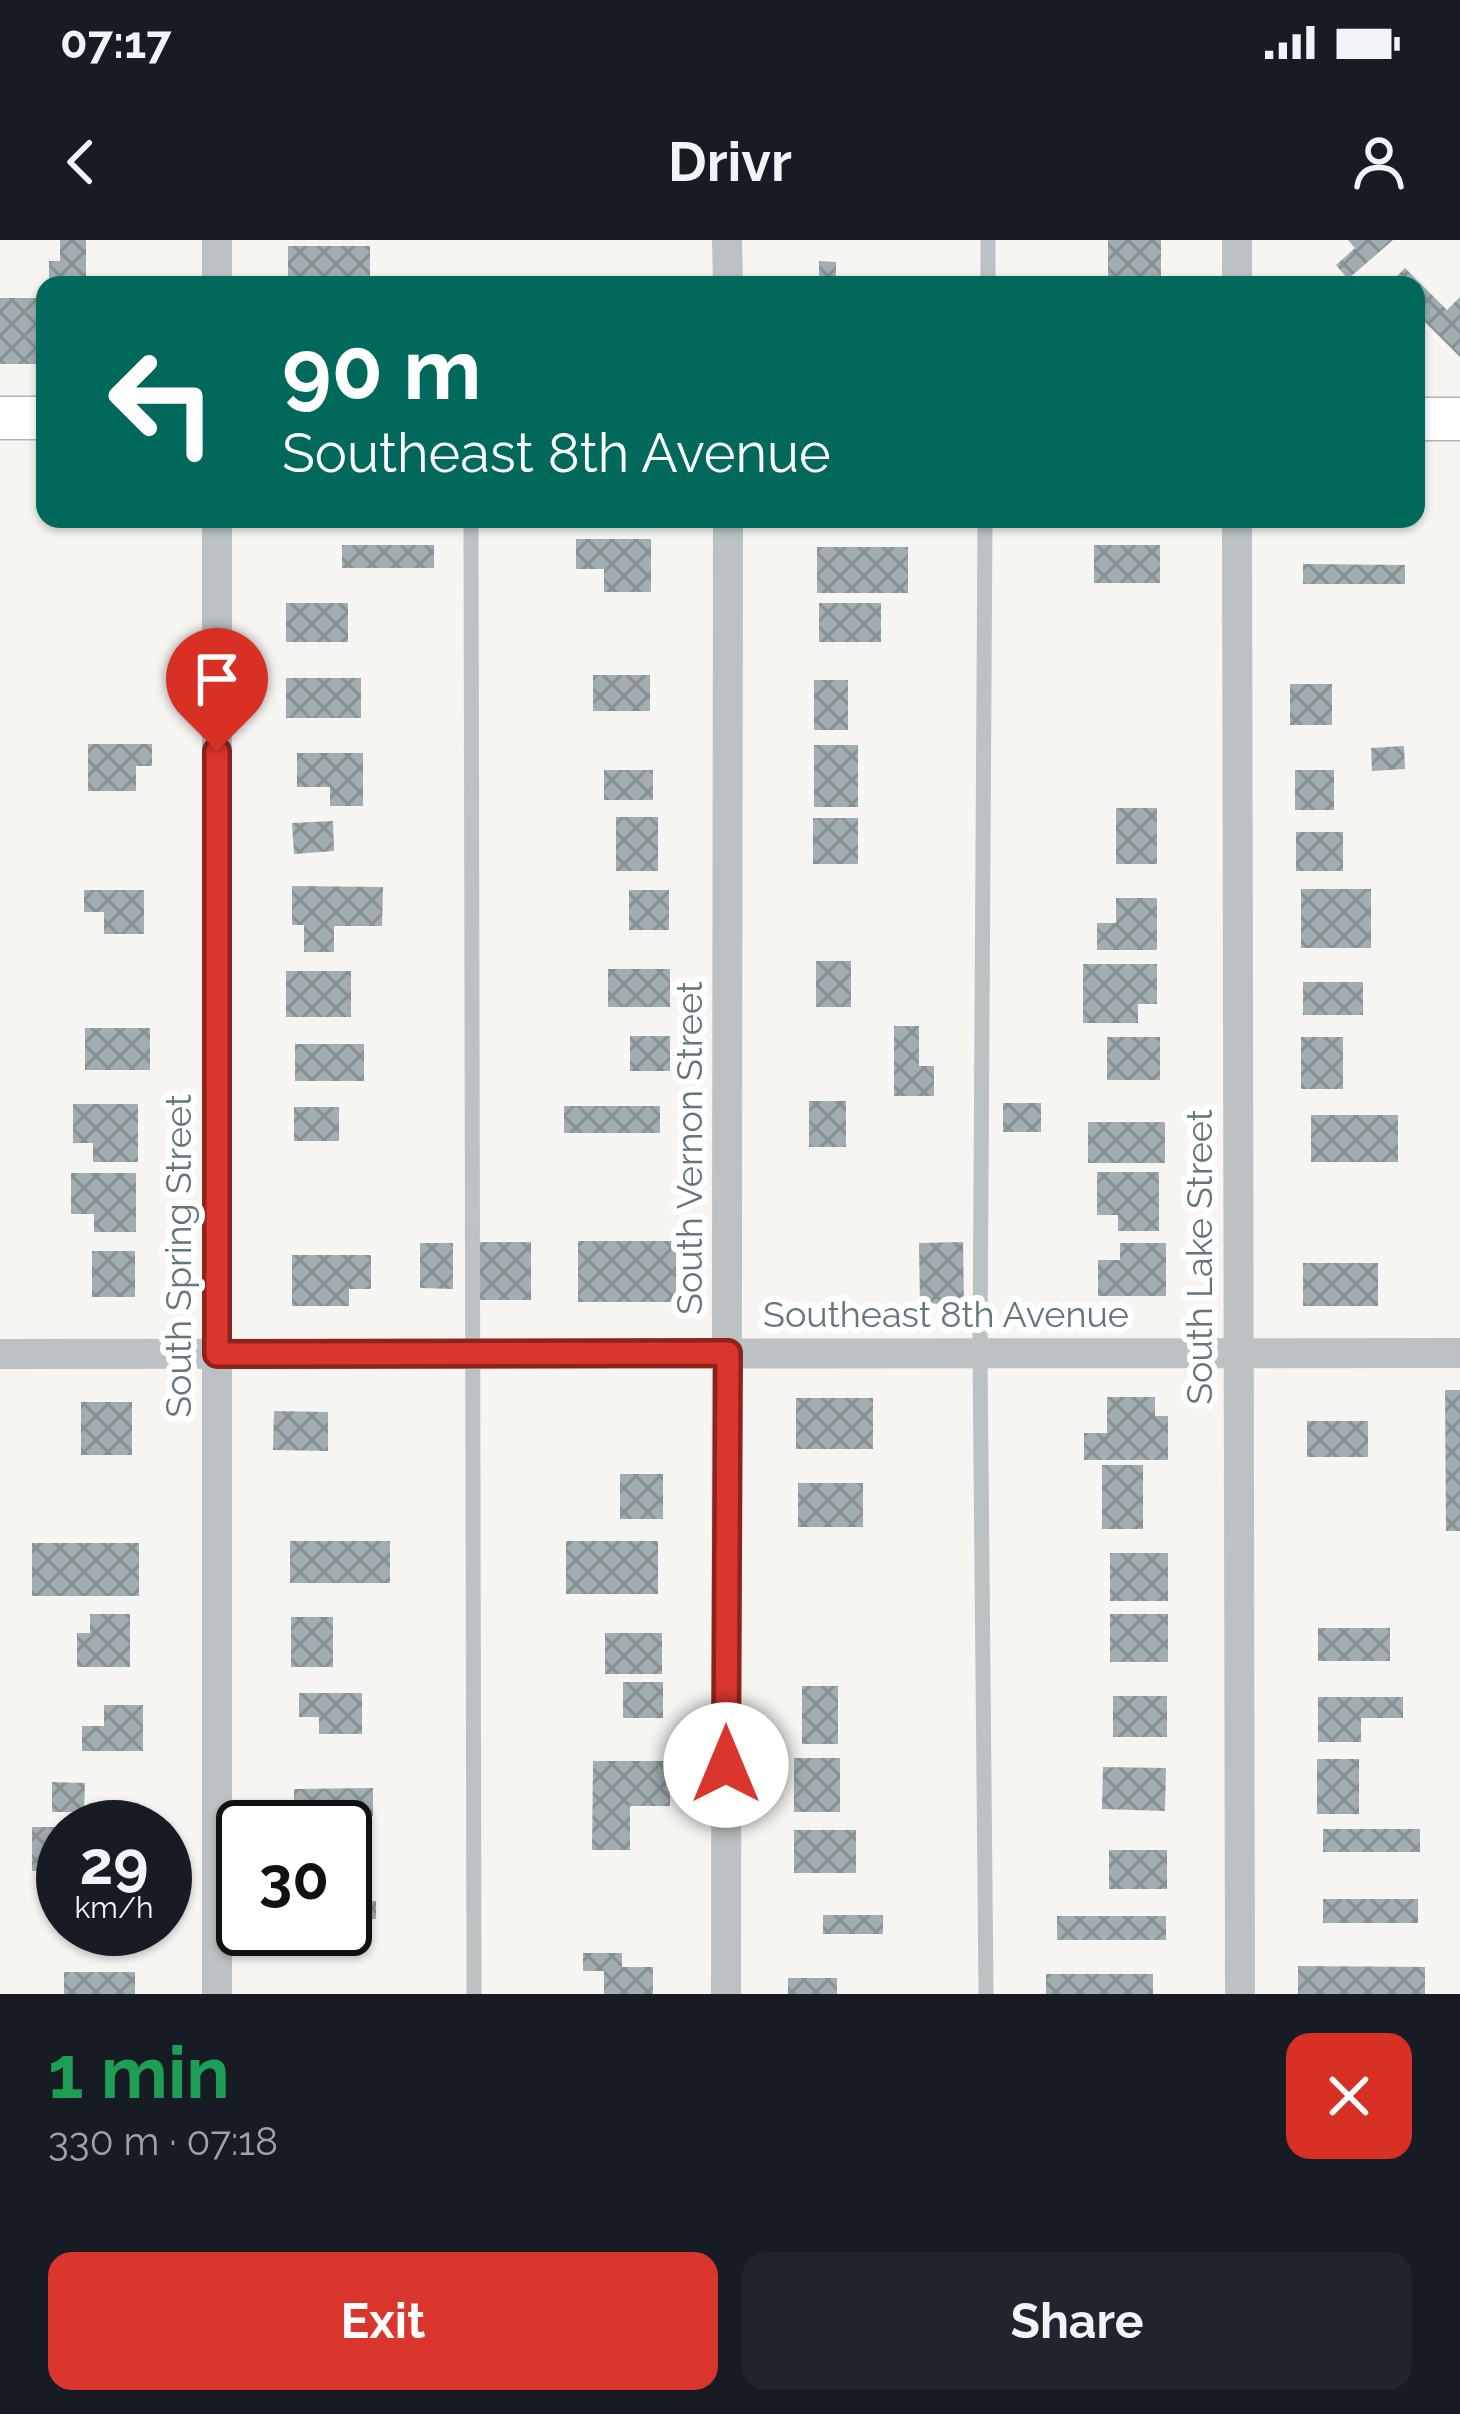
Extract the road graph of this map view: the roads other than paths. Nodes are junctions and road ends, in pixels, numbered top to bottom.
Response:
1 (217, 240) edge
2 (728, 240) edge
3 (988, 240) edge
4 (1237, 240) edge
5 (217, 276) edge
6 (728, 276) edge
7 (988, 276) edge
8 (1237, 276) edge
9 (0, 418) edge
10 (36, 418) edge
11 (1425, 419) edge
12 (1460, 419) edge
13 (217, 528) edge
14 (471, 528) edge
15 (728, 528) edge
16 (985, 528) edge
17 (1237, 528) edge
18 (728, 1353) junction
19 (1460, 1353) edge
20 (0, 1354) edge
21 (217, 1354) junction
22 (472, 1354) junction
23 (980, 1354) junction
24 (1238, 1354) junction
25 (217, 1994) edge
26 (474, 1994) edge
27 (726, 1994) edge
28 (986, 1994) edge
29 (1240, 1994) edge

1 - 5 street
2 - 6 street
3 - 7 lane
4 - 8 street
9 - 10 street
11 - 12 street
13 - 21 street, South Spring Street
14 - 22 lane
15 - 18 street, South Vernon Street
16 - 23 lane
17 - 24 street, South Lake Street
18 - 22 street, Southeast 8th Avenue
18 - 23 street, Southeast 8th Avenue
18 - 27 street, South Vernon Street
19 - 24 street, Southeast 8th Avenue
20 - 21 street, Southeast 8th Avenue
21 - 22 street, Southeast 8th Avenue
21 - 25 street, South Spring Street
22 - 26 lane
23 - 24 street, Southeast 8th Avenue
23 - 28 lane
24 - 29 street, South Lake Street

